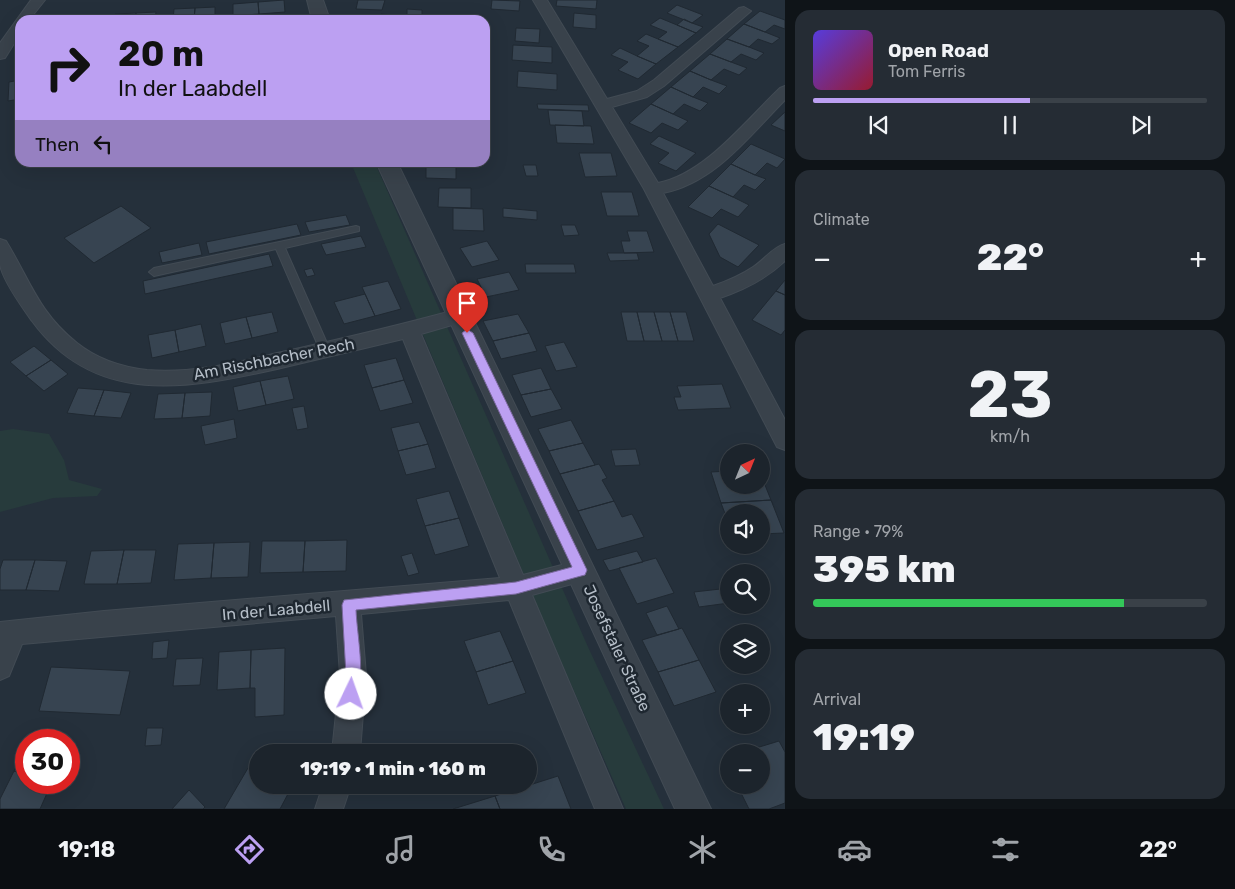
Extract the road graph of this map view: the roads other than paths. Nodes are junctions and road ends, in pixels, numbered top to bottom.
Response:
1 (38, 0) edge
2 (316, 0) edge
3 (540, 0) edge
4 (744, 11) dead end
5 (26, 15) edge
6 (320, 15) edge
7 (15, 30) edge
8 (15, 48) edge
9 (2, 51) edge
10 (785, 91) edge
11 (602, 105) junction
12 (388, 167) edge
13 (653, 189) junction
14 (356, 229) dead end
15 (0, 244) edge
16 (279, 246) junction
17 (785, 250) edge
18 (154, 272) dead end
19 (710, 294) junction
20 (459, 316) junction
21 (409, 330) junction
22 (325, 350) junction
23 (784, 434) edge
24 (581, 570) junction
25 (516, 588) junction
26 (348, 605) junction
27 (7, 633) edge
28 (0, 666) edge
29 (347, 744) edge
30 (334, 794) edge
31 (329, 809) edge
32 (609, 809) edge
33 (693, 809) edge

1 - 5 street
2 - 6 street
3 - 11 street
4 - 11 street
7 - 9 street
8 - 9 street
10 - 13 street
11 - 13 street
12 - 20 street, Josefstaler Straße
13 - 19 street
14 - 16 lane
15 - 22 street, Am Rischbacher Rech
16 - 18 lane
16 - 22 lane
17 - 19 street
19 - 23 street
20 - 21 street, Am Rischbacher Rech
20 - 24 street, Josefstaler Straße
21 - 22 street, Am Rischbacher Rech
21 - 25 street
24 - 25 street, In der Laabdell
24 - 33 street, Josefstaler Straße
25 - 26 street, In der Laabdell
25 - 32 street
26 - 27 street, In der Laabdell
26 - 29 street
27 - 28 street
30 - 31 street

